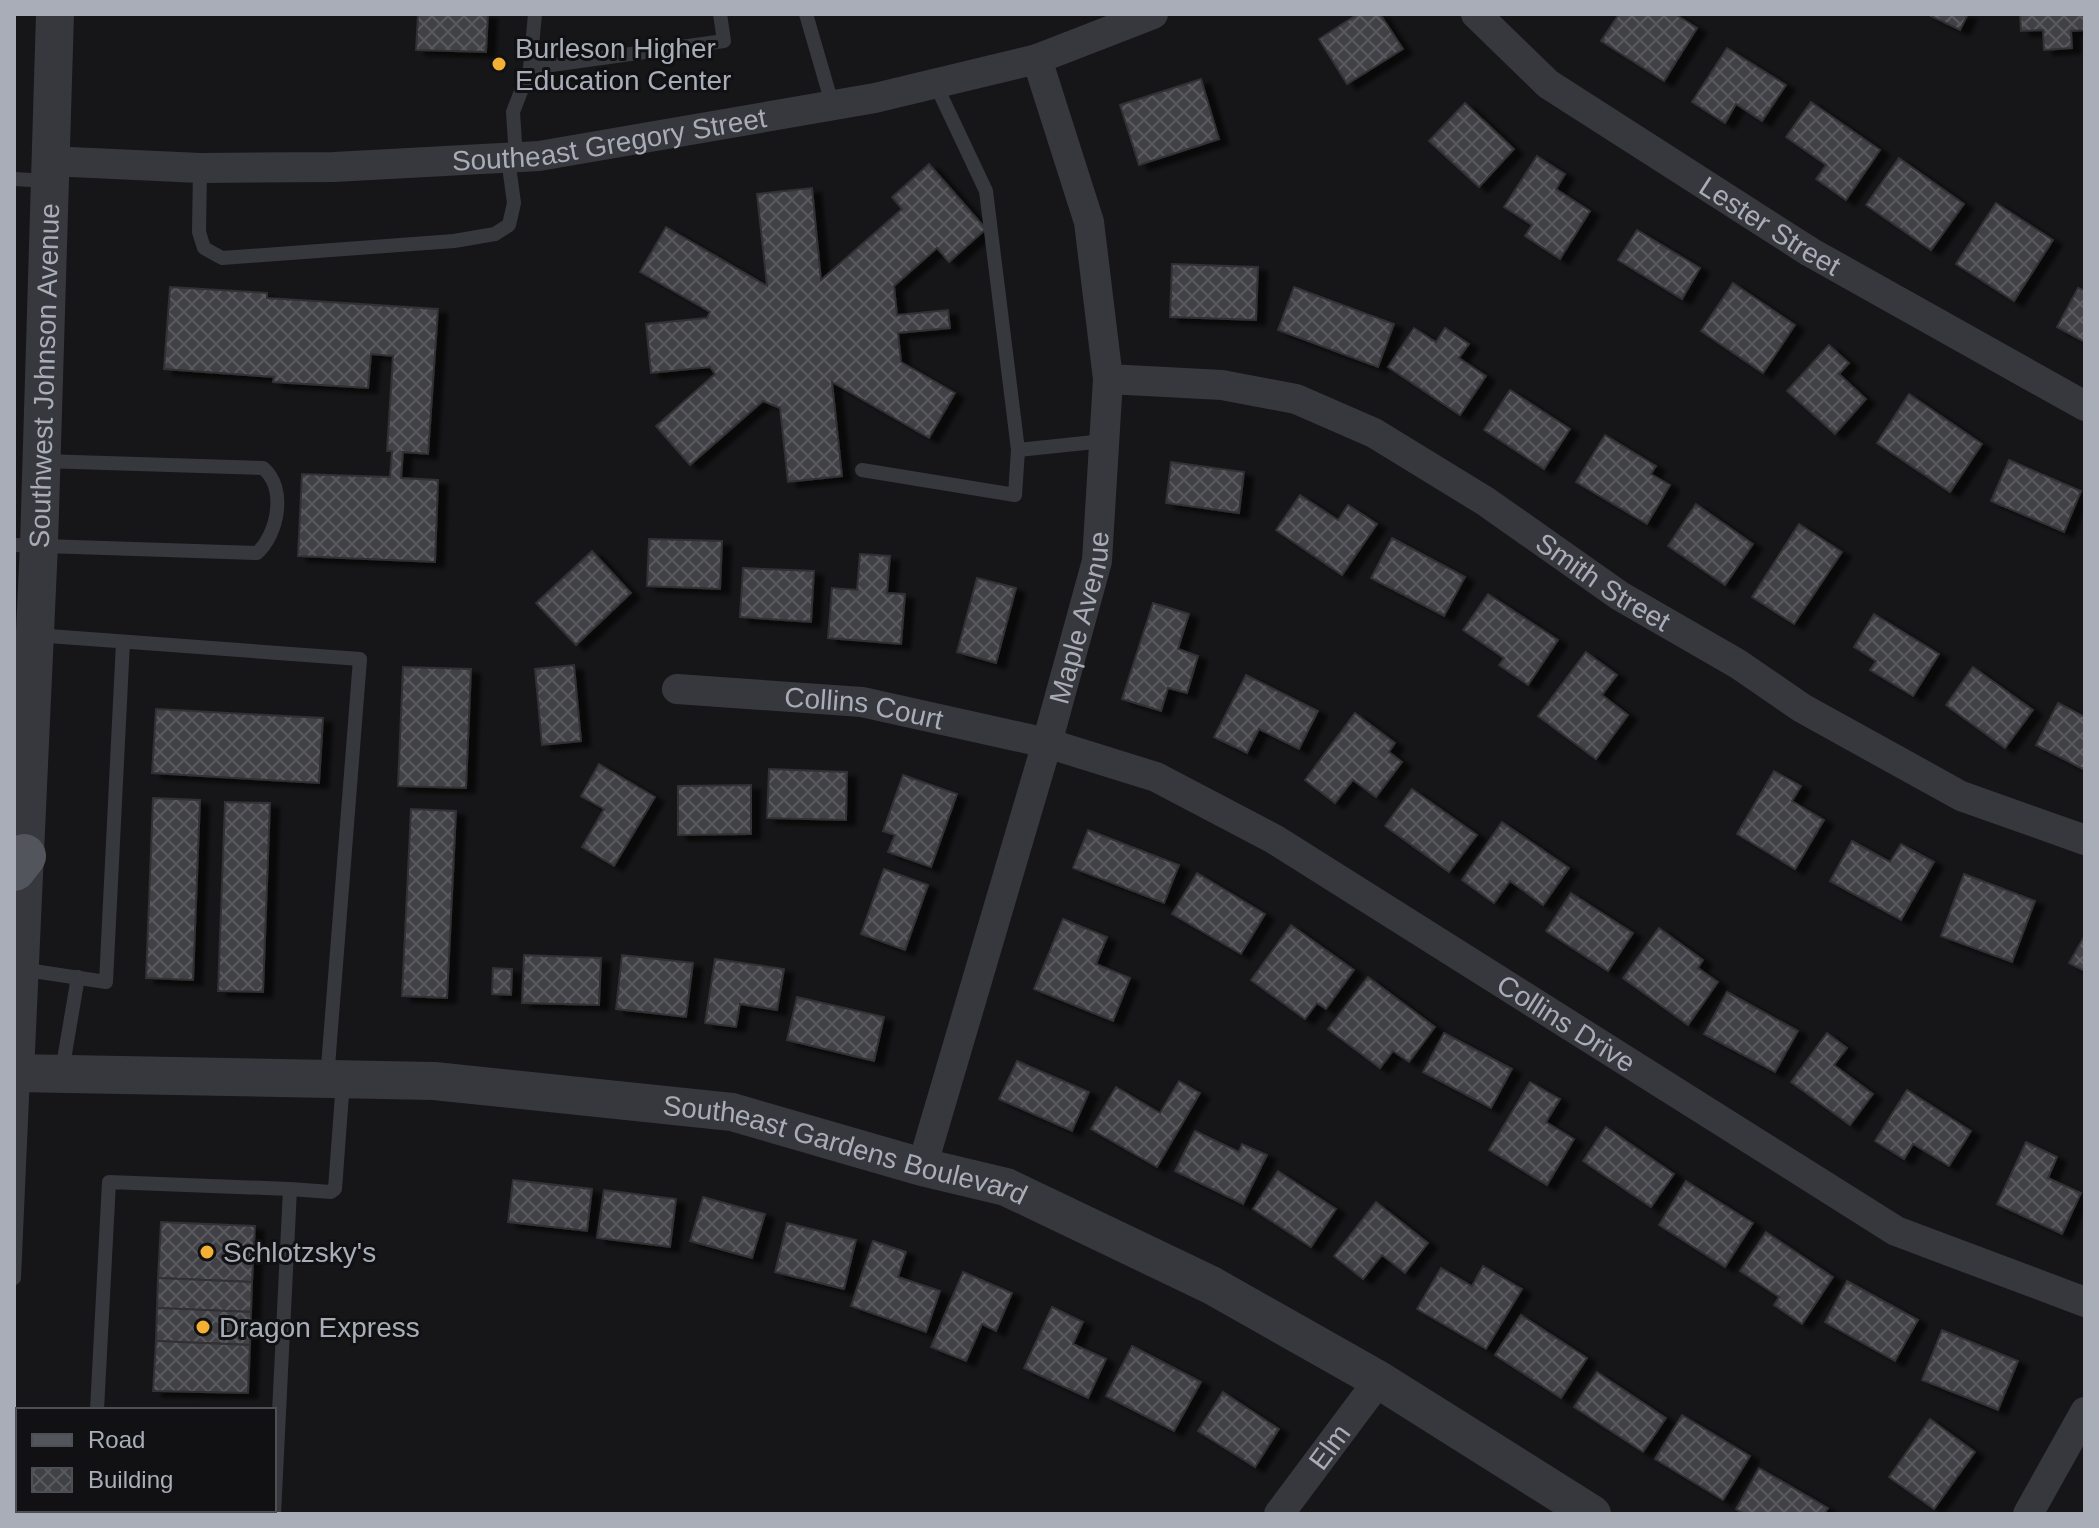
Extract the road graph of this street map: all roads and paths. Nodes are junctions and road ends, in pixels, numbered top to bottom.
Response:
1 (55, 14) edge
2 (535, 14) edge
3 (720, 14) edge
4 (806, 14) edge
5 (1153, 14) edge
6 (1476, 14) edge
7 (1037, 59) junction
8 (530, 68) junction
9 (935, 83) junction
10 (833, 107) junction
11 (512, 159) junction
12 (200, 168) junction
13 (37, 174) edge
14 (1108, 379) junction
15 (2085, 406) edge
16 (1104, 441) junction
17 (1018, 450) junction
18 (39, 461) junction
19 (862, 470) dead end
20 (26, 544) edge
21 (35, 635) junction
22 (123, 642) junction
23 (677, 689) dead end
24 (1047, 743) junction
25 (2085, 840) edge
26 (19, 863) edge
27 (19, 969) junction
28 (78, 977) junction
29 (17, 1073) edge
30 (62, 1075) junction
31 (335, 1081) junction
32 (922, 1167) junction
33 (290, 1189) junction
34 (14, 1278) edge
35 (2085, 1302) edge
36 (1379, 1380) junction
37 (97, 1408) edge
38 (2085, 1412) edge
39 (276, 1450) edge
40 (1279, 1514) edge
41 (1592, 1514) edge
42 (2028, 1514) edge

1 - 13 street, Southwest Johnson Avenue
2 - 8 lane
3 - 8 lane
4 - 10 lane
5 - 7 street, Southeast Gregory Street
6 - 15 street, Lester Street
7 - 9 street, Southeast Gregory Street
7 - 14 street, Maple Avenue
8 - 11 lane
9 - 10 street, Southeast Gregory Street
9 - 17 lane
10 - 11 street, Southeast Gregory Street
11 - 12 street, Southeast Gregory Street
11 - 12 lane
12 - 13 street, Southeast Gregory Street
13 - 18 street, Southwest Johnson Avenue
14 - 16 street, Maple Avenue
14 - 25 street, Smith Street
16 - 17 lane
16 - 24 street, Maple Avenue
17 - 19 lane
18 - 20 street, Southwest Johnson Avenue
18 - 20 lane
20 - 21 street, Southwest Johnson Avenue
21 - 22 lane
21 - 26 street, Southwest Johnson Avenue
22 - 28 lane
22 - 31 lane
23 - 24 street, Collins Court
24 - 32 street, Maple Avenue
24 - 35 street, Collins Drive
26 - 27 street, Southwest Johnson Avenue
27 - 28 lane
27 - 29 street, Southwest Johnson Avenue
28 - 30 lane
29 - 30 street, Southeast Gardens Boulevard
29 - 34 lane
30 - 31 street, Southeast Gardens Boulevard
31 - 32 street, Southeast Gardens Boulevard
31 - 33 lane
32 - 36 street, Southeast Gardens Boulevard
33 - 37 lane
33 - 39 lane
36 - 40 street, Elm
36 - 41 street, Southeast Gardens Boulevard
38 - 42 street

